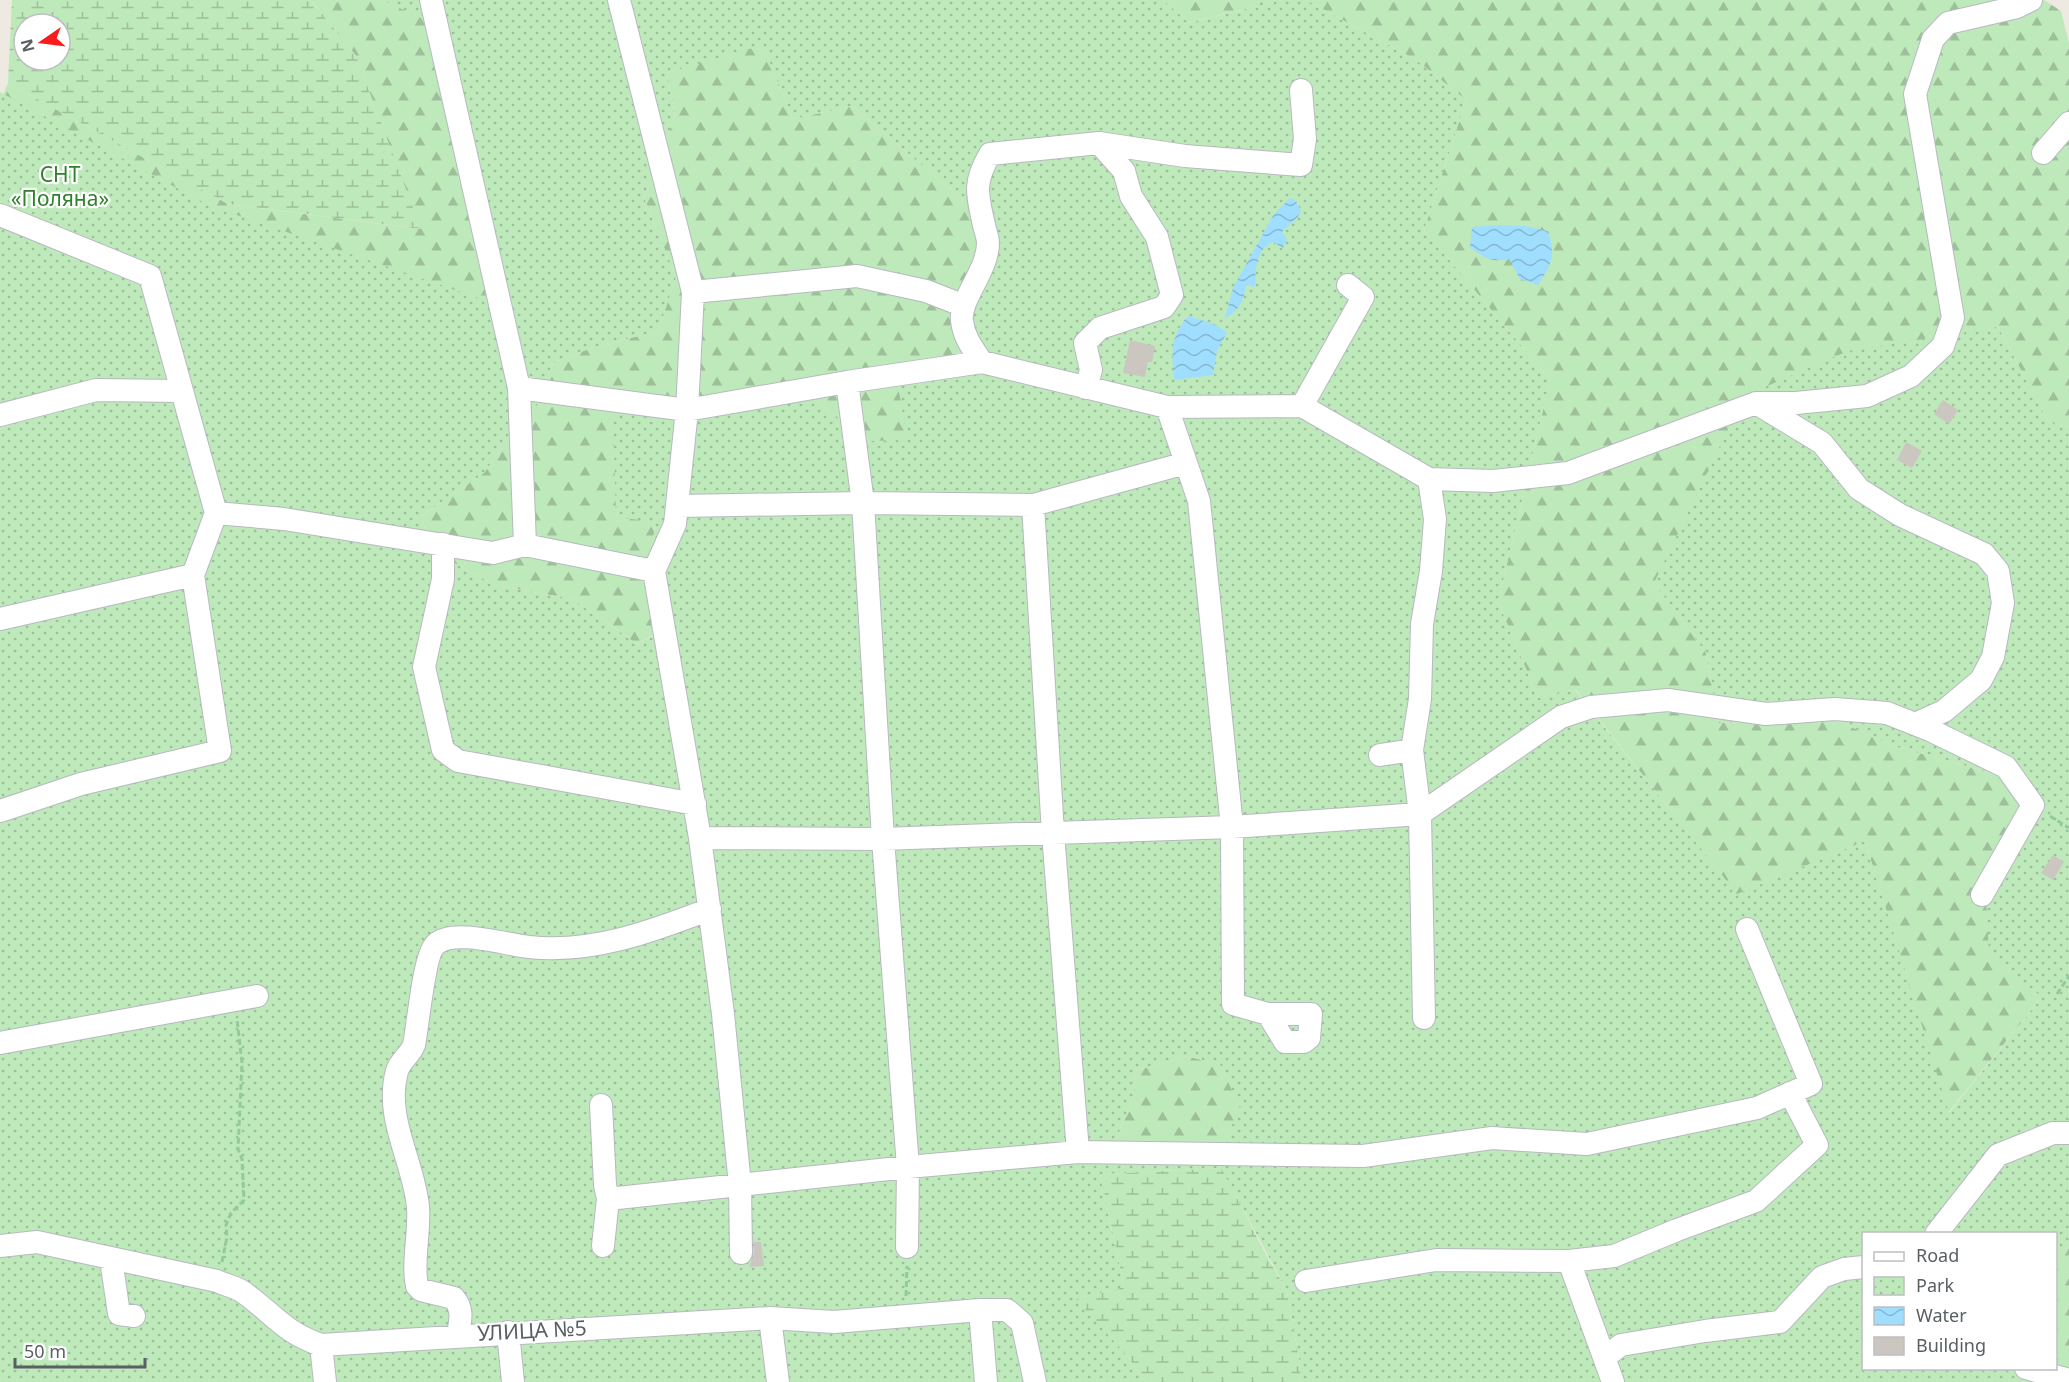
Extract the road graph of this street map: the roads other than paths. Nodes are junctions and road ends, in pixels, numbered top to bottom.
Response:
1 (432, 0) edge
2 (619, 0) edge
3 (2031, 0) edge
4 (1301, 90) dead end
5 (2069, 123) edge
6 (1099, 143) junction
7 (2043, 153) dead end
8 (0, 215) edge
9 (1348, 285) dead end
10 (693, 292) junction
11 (962, 305) junction
12 (982, 363) junction
13 (847, 382) junction
14 (519, 388) junction
15 (1086, 388) junction
16 (181, 391) junction
17 (1756, 403) junction
18 (1302, 406) junction
19 (1167, 407) junction
20 (687, 410) junction
21 (0, 415) edge
22 (1186, 463) junction
23 (1429, 479) junction
24 (863, 503) junction
25 (1033, 505) junction
26 (677, 506) junction
27 (216, 513) junction
28 (443, 544) junction
29 (525, 544) junction
30 (654, 571) junction
31 (193, 575) junction
32 (0, 619) edge
33 (1915, 724) junction
34 (1412, 750) junction
35 (1380, 755) dead end
36 (695, 804) junction
37 (0, 811) edge
38 (1420, 814) junction
39 (1232, 827) junction
40 (1053, 833) junction
41 (700, 838) junction
42 (883, 838) junction
43 (1982, 895) dead end
44 (710, 909) junction
45 (1747, 928) dead end
46 (257, 996) dead end
47 (1268, 1014) dead end
48 (1424, 1018) dead end
49 (0, 1043) edge
50 (1790, 1094) junction
51 (601, 1105) dead end
52 (2069, 1133) edge
53 (1078, 1152) junction
54 (908, 1167) junction
55 (740, 1185) junction
56 (608, 1199) junction
57 (1937, 1232) edge
58 (0, 1246) edge
59 (603, 1246) dead end
60 (907, 1247) road end
61 (741, 1253) dead end
62 (111, 1258) junction
63 (1569, 1261) junction
64 (1862, 1267) edge
65 (1306, 1281) dead end
66 (980, 1310) junction
67 (134, 1316) dead end
68 (770, 1318) junction
69 (508, 1332) junction
70 (458, 1335) junction
71 (321, 1345) junction
72 (2033, 1370) edge
73 (1606, 1374) edge
74 (2069, 1380) edge
75 (325, 1382) edge
76 (513, 1382) edge
77 (778, 1382) edge
78 (986, 1382) edge
79 (1035, 1382) edge

1 - 14 street
2 - 10 street
3 - 17 street
4 - 6 street
5 - 7 street
6 - 11 street
6 - 15 street
8 - 16 street
9 - 18 street
10 - 11 street
10 - 20 street
11 - 12 street
12 - 13 street
12 - 15 street
13 - 20 street
13 - 24 street
14 - 20 street
14 - 29 street
15 - 19 street
16 - 21 street
16 - 27 street
17 - 23 street
17 - 33 street
18 - 19 street
18 - 23 street
19 - 22 street
20 - 26 street
22 - 25 street
22 - 39 street
23 - 34 street
24 - 25 street
24 - 26 street
24 - 42 street
25 - 40 street
26 - 30 street
27 - 28 street
27 - 31 street
28 - 29 street
28 - 36 street
29 - 30 street
30 - 36 street
31 - 32 street
31 - 37 street
33 - 38 street
33 - 43 street
34 - 35 street
34 - 38 street
36 - 41 street
38 - 39 street
38 - 48 street
39 - 40 street
39 - 47 street
40 - 42 street
40 - 53 street
41 - 42 street
41 - 44 street
42 - 54 street
44 - 55 street
44 - 70 street
45 - 50 street
46 - 49 street
50 - 53 street
50 - 63 street
51 - 56 street
52 - 57 street
53 - 54 street
54 - 55 street
54 - 60 street
55 - 56 street
55 - 61 street
56 - 59 street
58 - 62 street, УЛИЦА №5
62 - 67 street
62 - 71 street, УЛИЦА №5
63 - 65 street
63 - 73 street
64 - 73 street
66 - 68 street, УЛИЦА №5
66 - 78 street
66 - 79 street, УЛИЦА №5
68 - 69 street, УЛИЦА №5
68 - 77 street
69 - 70 street, УЛИЦА №5
69 - 76 street
70 - 71 street, УЛИЦА №5
71 - 75 street
72 - 74 street

